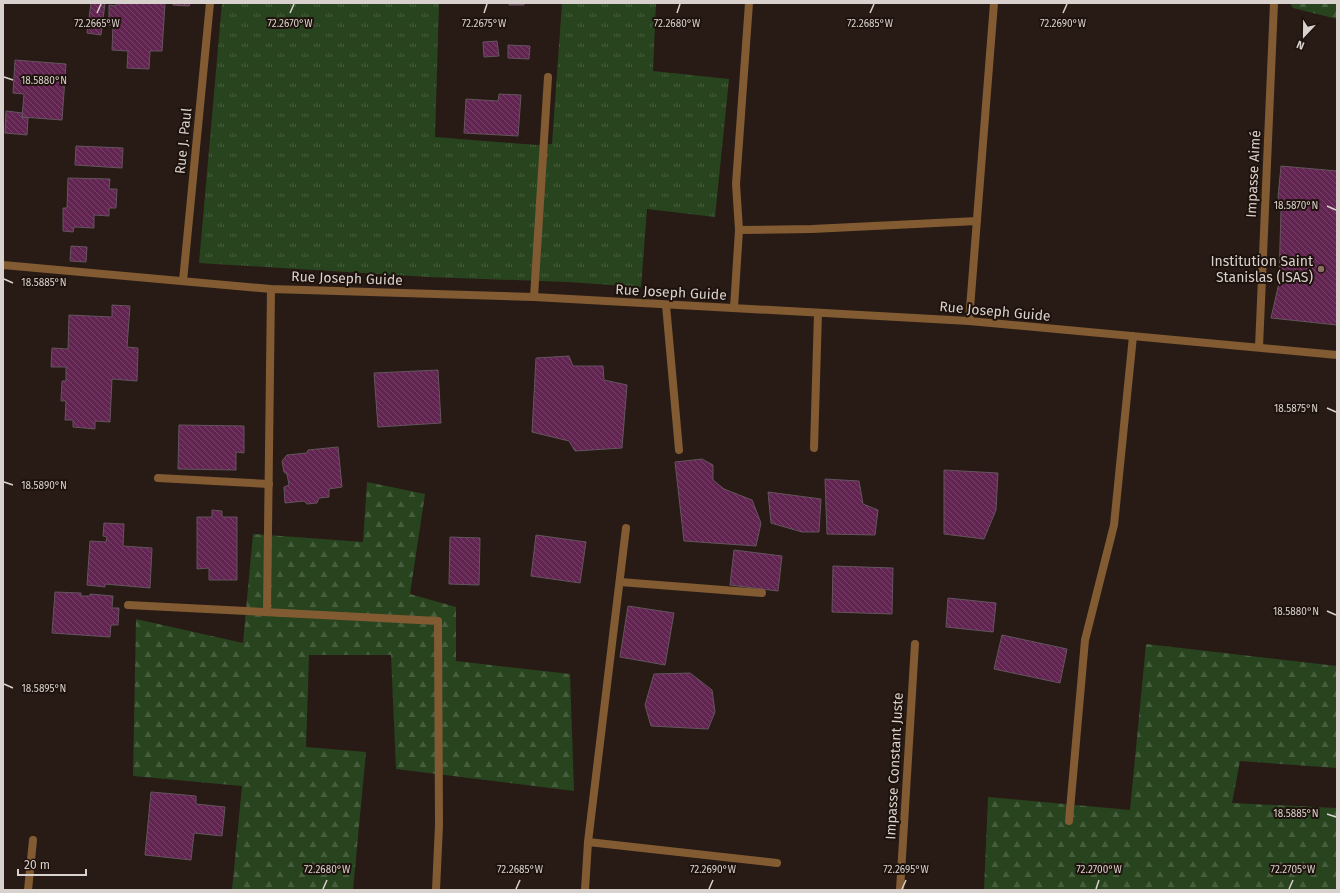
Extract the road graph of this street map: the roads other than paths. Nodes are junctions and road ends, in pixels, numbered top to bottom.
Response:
1 (210, 3) edge
2 (749, 3) edge
3 (994, 3) edge
4 (1274, 3) edge
5 (548, 77) dead end
6 (977, 221) junction
7 (739, 230) junction
8 (3, 265) edge
9 (183, 281) junction
10 (271, 289) junction
11 (534, 297) junction
12 (666, 304) junction
13 (734, 308) junction
14 (818, 313) junction
15 (969, 321) junction
16 (1133, 336) junction
17 (1259, 347) junction
18 (1337, 355) edge
19 (814, 448) dead end
20 (679, 450) dead end
21 (158, 478) dead end
22 (269, 484) junction
23 (626, 528) dead end
24 (620, 582) junction
25 (762, 593) dead end
26 (128, 605) dead end
27 (267, 612) junction
28 (915, 644) dead end
29 (1069, 821) dead end
30 (34, 840) dead end
31 (588, 842) junction
32 (777, 863) dead end
33 (28, 890) edge
34 (436, 890) edge
35 (585, 890) edge
36 (900, 890) edge

1 - 9 street, Rue J. Paul
2 - 7 street
3 - 6 street
4 - 17 street, Impasse Aimé
5 - 11 street
6 - 7 street
6 - 15 street
7 - 13 street
8 - 9 street, Rue Joseph Guide
9 - 10 street, Rue Joseph Guide
10 - 11 street, Rue Joseph Guide
10 - 22 street
11 - 12 street, Rue Joseph Guide
12 - 13 street, Rue Joseph Guide
12 - 20 street
13 - 14 street, Rue Joseph Guide
14 - 15 street, Rue Joseph Guide
14 - 19 street
15 - 16 street, Rue Joseph Guide
16 - 17 street, Rue Joseph Guide
16 - 29 street
17 - 18 street, Rue Joseph Guide
21 - 22 street
22 - 27 street
23 - 24 street
24 - 25 street
24 - 31 street
26 - 27 street
27 - 34 street
28 - 36 street, Impasse Constant Juste
30 - 33 street
31 - 32 street
31 - 35 street

